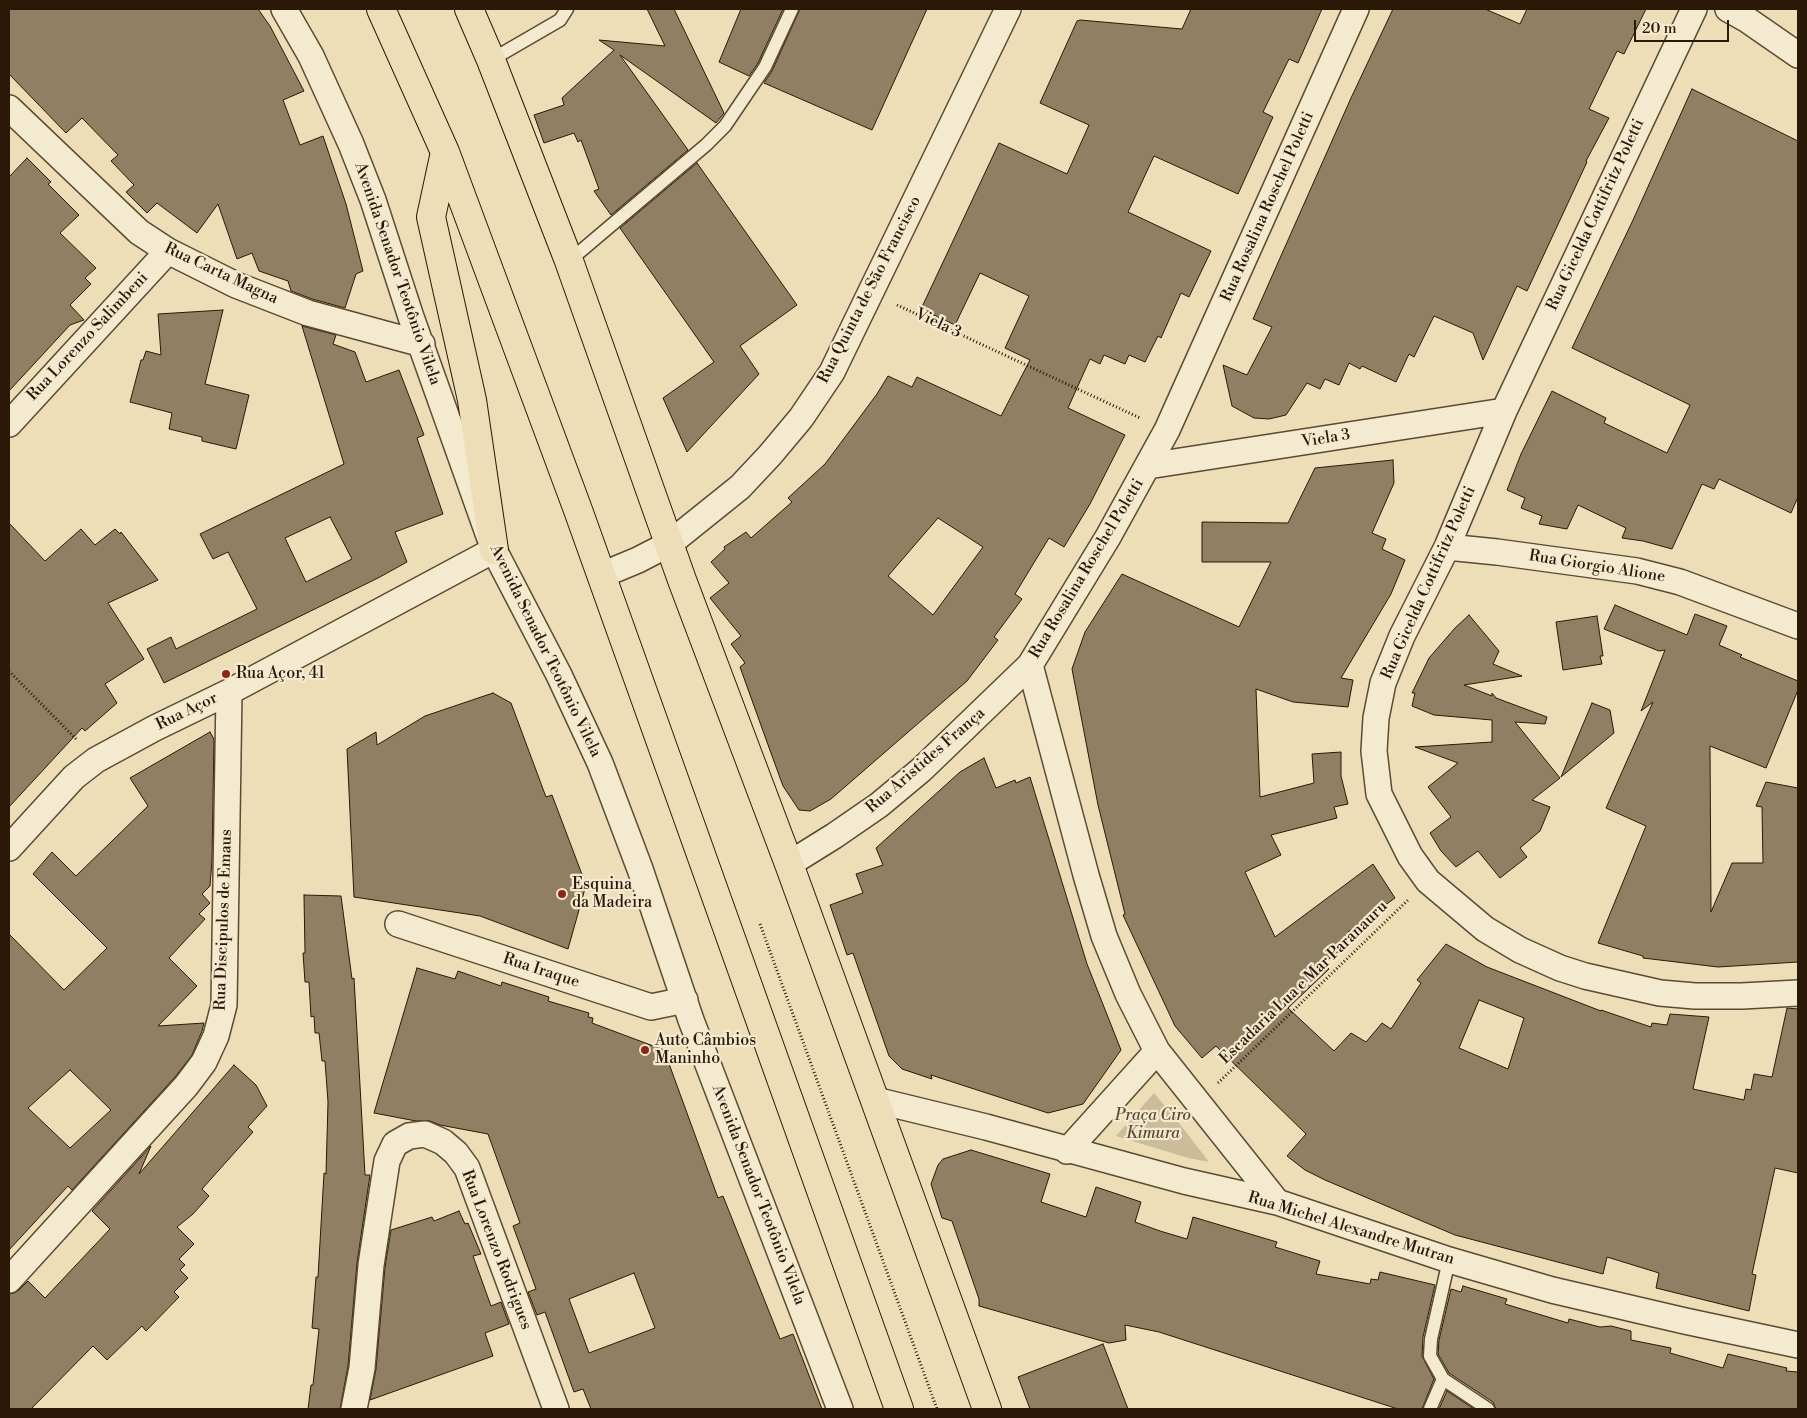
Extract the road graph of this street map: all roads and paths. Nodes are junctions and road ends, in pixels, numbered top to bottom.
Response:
1 (284, 9) edge
2 (380, 9) edge
3 (469, 9) edge
4 (567, 9) edge
5 (792, 9) edge
6 (1008, 9) edge
7 (1356, 9) edge
8 (1694, 9) edge
9 (1728, 9) edge
10 (1798, 55) edge
11 (491, 60) junction
12 (9, 108) edge
13 (445, 152) junction
14 (168, 251) junction
15 (570, 262) junction
16 (871, 293) junction
17 (422, 344) junction
18 (1504, 411) junction
19 (9, 424) edge
20 (1167, 430) junction
21 (1148, 466) junction
22 (669, 544) junction
23 (1447, 547) junction
24 (494, 550) junction
25 (602, 575) junction
26 (1798, 626) edge
27 (1030, 664) junction
28 (9, 671) edge
29 (229, 692) junction
30 (96, 760) junction
31 (9, 848) edge
32 (789, 864) junction
33 (1428, 882) junction
34 (398, 924) dead end
35 (1798, 993) edge
36 (685, 1000) junction
37 (1156, 1051) junction
38 (875, 1100) junction
39 (1198, 1102) junction
40 (1067, 1151) junction
41 (1277, 1202) junction
42 (1449, 1260) junction
43 (9, 1280) edge
44 (1798, 1345) edge
45 (1443, 1379) junction
46 (355, 1408) edge
47 (556, 1409) edge
48 (840, 1409) edge
49 (899, 1409) edge
50 (987, 1409) edge
51 (1430, 1409) edge
52 (1488, 1409) edge

1 - 17 street, Avenida Senador Teotônio Vilela
2 - 13 main road
3 - 11 main road
4 - 11 lane
5 - 15 lane
6 - 16 street, Rua Quinta de São Francisco
7 - 20 street, Rua Rosalina Roschel Poletti
8 - 18 street, Rua Gicelda Cottifritz Poletti
9 - 10 street
11 - 15 main road
12 - 14 street, Rua Carta Magna
13 - 24 main road
13 - 25 main road
14 - 17 street, Rua Carta Magna
14 - 19 street, Rua Lorenzo Salimbeni
15 - 22 main road
16 - 20 path, Viela 3
16 - 22 street, Rua Quinta de São Francisco
17 - 24 street, Avenida Senador Teotônio Vilela
18 - 21 street, Viela 3
18 - 23 street, Rua Gicelda Cottifritz Poletti
20 - 21 street, Rua Rosalina Roschel Poletti
21 - 27 street, Rua Rosalina Roschel Poletti
22 - 25 street, Rua Quinta de São Francisco
22 - 32 main road
23 - 26 street, Rua Giorgio Alione
23 - 33 street, Rua Gicelda Cottifritz Poletti
24 - 29 street, Rua Açor
24 - 36 street, Avenida Senador Teotônio Vilela
25 - 49 main road
27 - 32 street, Rua Aristides França
27 - 37 street, Rua Rosalina Roschel Poletti
28 - 30 path
29 - 30 street, Rua Açor
29 - 43 street, Rua Discipulos de Emaus
30 - 31 street, Rua Açor
32 - 38 main road
33 - 35 street, Rua Gicelda Cottifritz Poletti
33 - 39 path, Escadaria Lua e Mar Paranauru
34 - 36 street, Rua Iraque
36 - 48 street, Avenida Senador Teotônio Vilela
37 - 39 street, Rua Rosalina Roschel Poletti
37 - 40 street
38 - 40 street, Rua Michel Alexandre Mutran
38 - 50 main road
39 - 41 street, Rua Rosalina Roschel Poletti
40 - 41 street, Rua Michel Alexandre Mutran
41 - 42 street, Rua Michel Alexandre Mutran
42 - 44 street, Rua Michel Alexandre Mutran
42 - 45 lane
45 - 51 lane
45 - 52 lane
46 - 47 street, Rua Lorenzo Rodrigues

